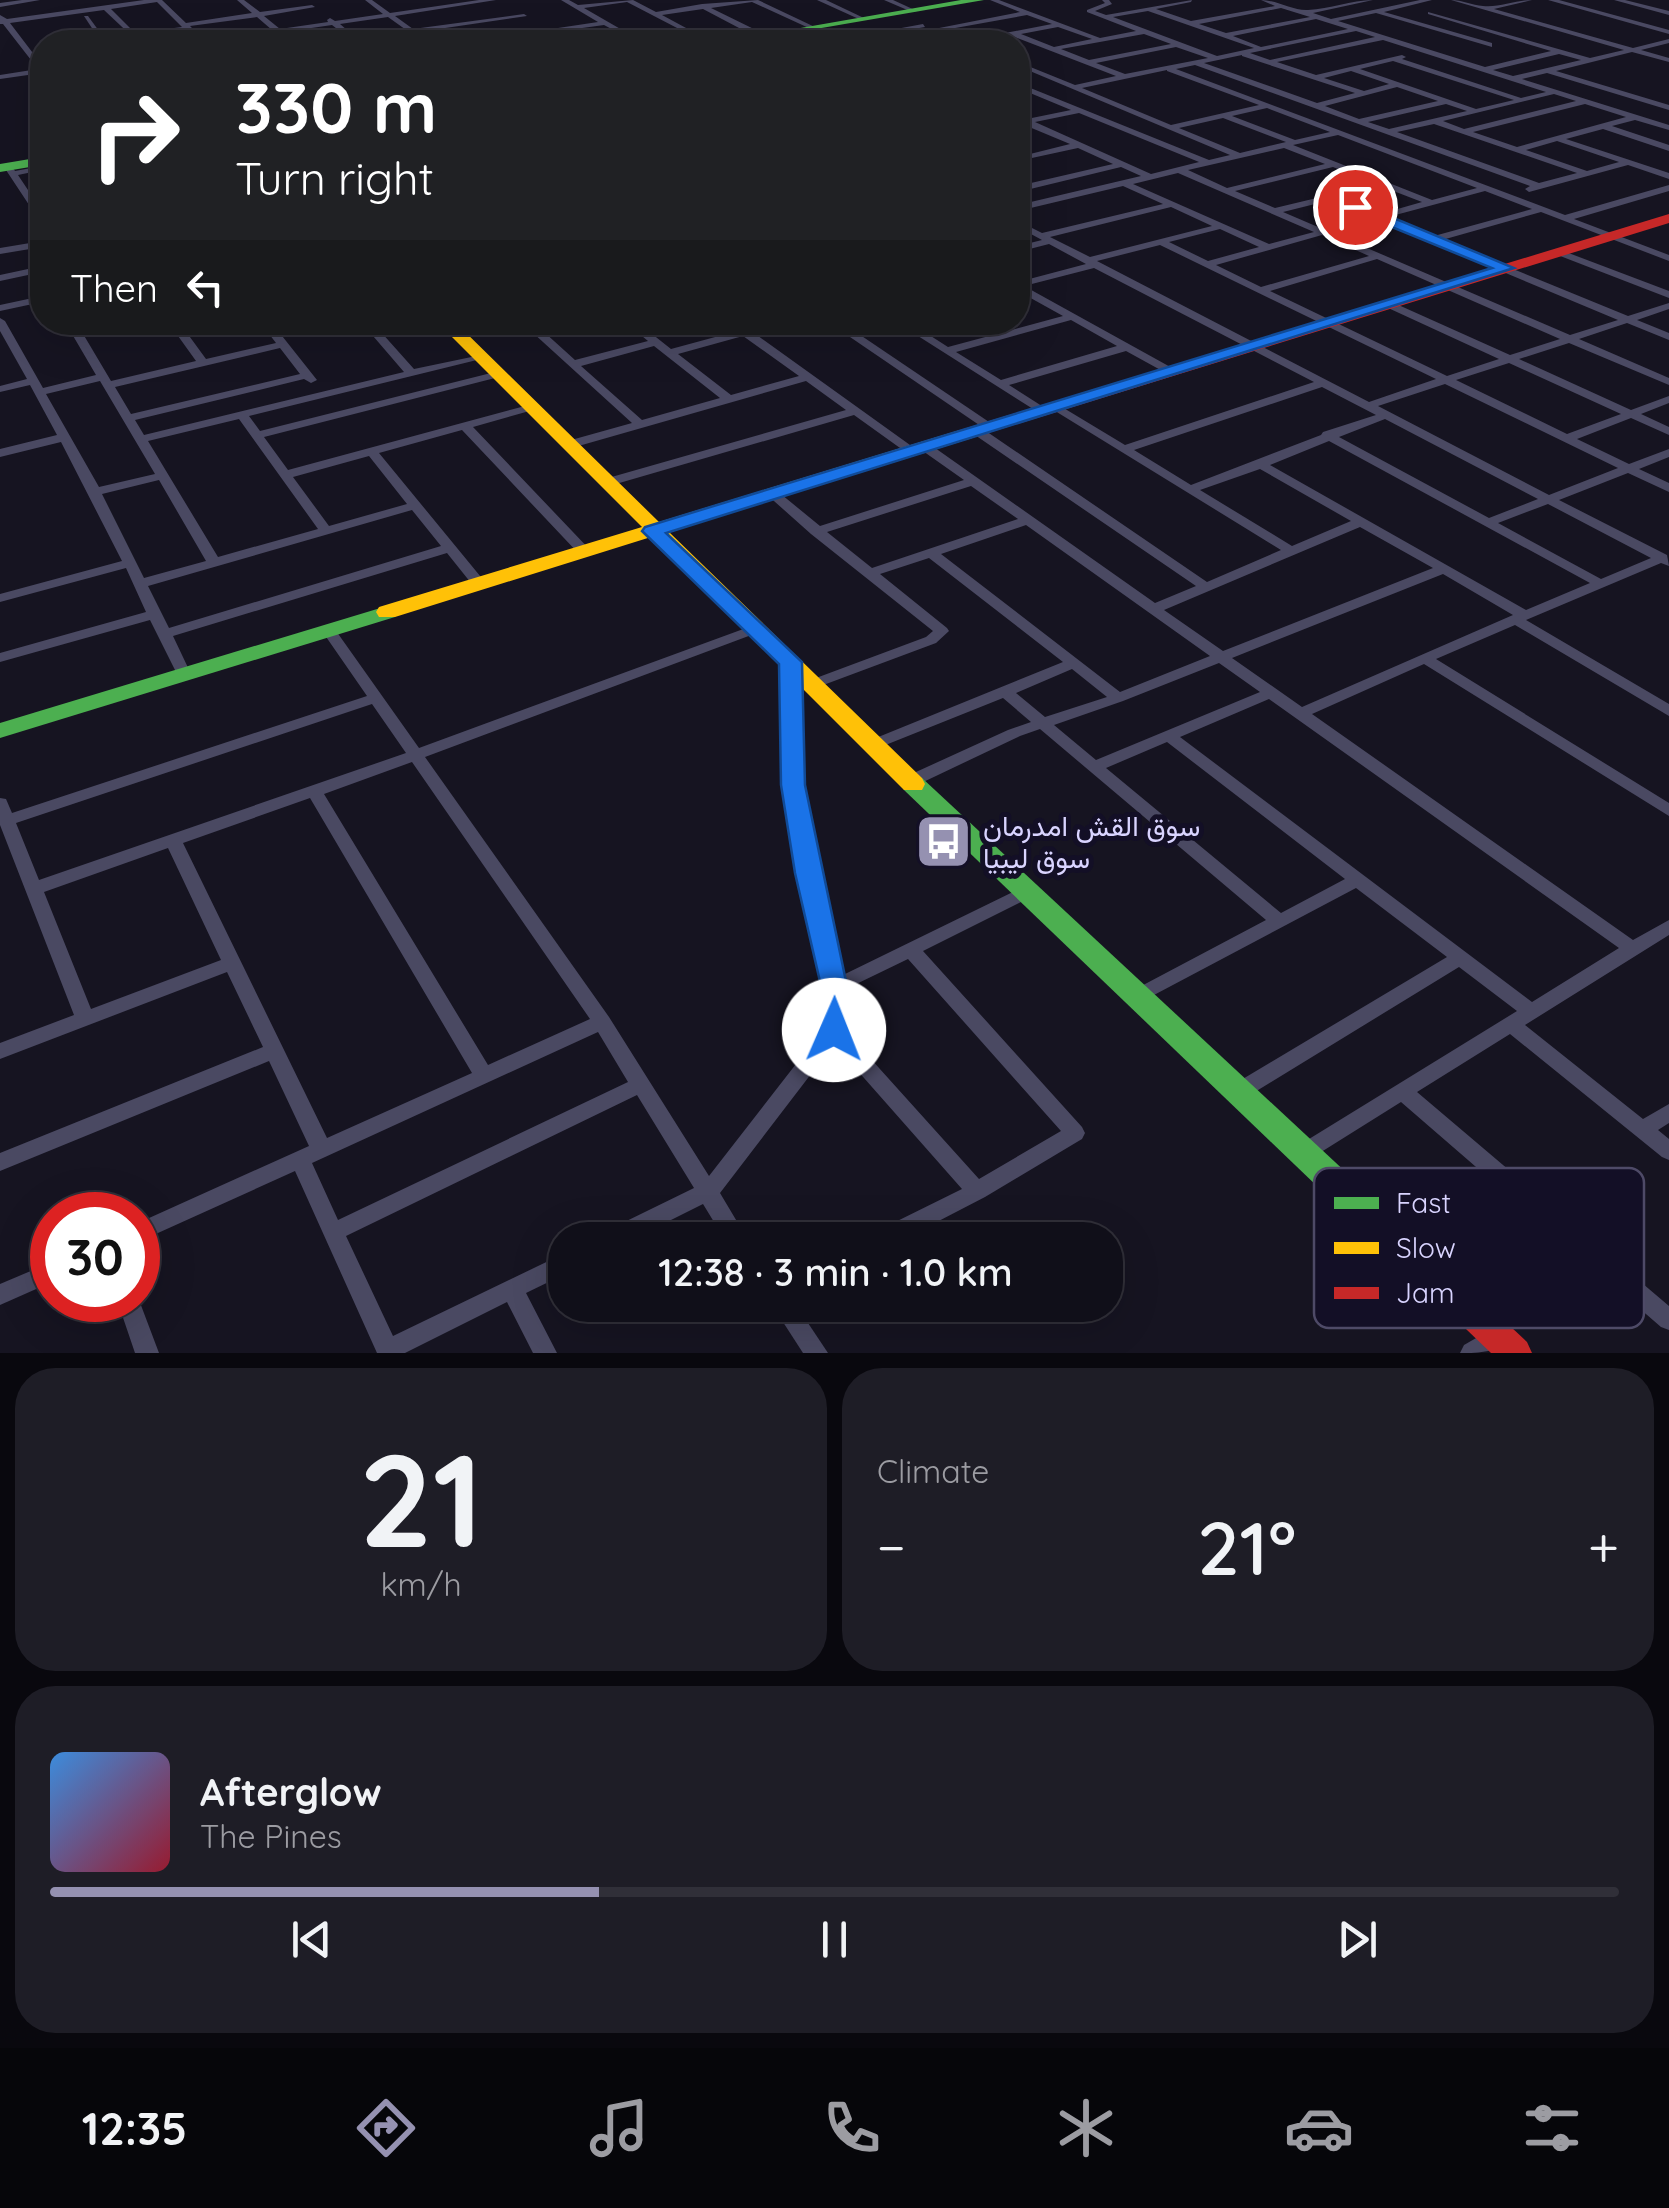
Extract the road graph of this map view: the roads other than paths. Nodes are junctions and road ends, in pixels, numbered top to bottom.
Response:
1 (241, 0) edge
2 (302, 0) edge
3 (369, 0) edge
4 (429, 0) edge
5 (493, 0) edge
6 (564, 0) edge
7 (628, 0) edge
8 (690, 0) edge
9 (752, 0) edge
10 (820, 0) edge
11 (993, 0) edge
12 (1105, 0) edge
13 (1187, 0) edge
14 (1370, 0) edge
15 (1386, 0) edge
16 (1454, 0) edge
17 (1529, 0) edge
18 (1552, 0) edge
19 (1618, 0) edge
20 (964, 1) edge
21 (40, 2) edge
22 (76, 2) edge
23 (161, 2) edge
24 (1274, 2) edge
25 (1440, 4) edge
26 (1669, 4) edge
27 (0, 5) edge
28 (1403, 5) junction
29 (1472, 5) junction
30 (108, 6) edge
31 (1203, 6) dead end
32 (312, 7) junction
33 (440, 7) junction
34 (577, 7) junction
35 (704, 7) junction
36 (510, 8) dead end
37 (1650, 8) junction
38 (1148, 9) junction
39 (1486, 9) junction
40 (1586, 9) junction
41 (1218, 11) dead end
42 (1375, 11) junction
43 (1430, 12) junction
44 (905, 13) edge
45 (1028, 13) junction
46 (1305, 13) junction
47 (1669, 13) edge
48 (655, 14) junction
49 (53, 15) junction
50 (258, 15) junction
51 (389, 15) junction
52 (1560, 15) dead end
53 (524, 16) junction
54 (1232, 16) junction
55 (86, 17) junction
56 (1105, 17) junction
57 (1318, 17) junction
58 (1400, 19) junction
59 (863, 20) junction
60 (4, 21) edge
61 (1330, 21) junction
62 (1531, 21) junction
63 (334, 23) junction
64 (603, 23) junction
65 (1189, 23) junction
66 (465, 24) junction
67 (1059, 25) junction
68 (186, 26) junction
69 (1356, 29) junction
70 (95, 30) edge
71 (130, 30) edge
72 (163, 30) edge
73 (190, 30) edge
74 (277, 30) edge
75 (285, 30) edge
76 (343, 30) edge
77 (410, 30) edge
78 (419, 30) edge
79 (474, 30) edge
80 (546, 30) edge
81 (555, 30) edge
82 (617, 30) edge
83 (685, 30) edge
84 (756, 30) edge
85 (811, 30) edge
86 (835, 30) edge
87 (840, 30) edge
88 (933, 30) joint
89 (1030, 30) edge
90 (1146, 32) junction
91 (1669, 32) edge
92 (1224, 35) junction
93 (1384, 38) junction
94 (1518, 39) junction
95 (1030, 40) edge
96 (1100, 40) junction
97 (1669, 41) edge
98 (1180, 44) junction
99 (1490, 46) junction
100 (1653, 46) junction
101 (1262, 48) junction
102 (1053, 49) junction
103 (1473, 49) dead end
104 (1636, 50) junction
105 (1426, 51) junction
106 (1561, 51) junction
107 (1241, 52) junction
108 (1457, 52) dead end
109 (30, 53) edge
110 (1440, 56) junction
111 (1216, 58) junction
112 (1392, 60) junction
113 (1592, 60) junction
114 (1669, 60) edge
115 (1088, 62) junction
116 (1195, 62) junction
117 (1269, 62) junction
118 (1166, 68) junction
119 (30, 69) edge
120 (1030, 69) edge
121 (1352, 69) junction
122 (1485, 70) junction
123 (1549, 71) junction
124 (1124, 77) junction
125 (0, 78) edge
126 (1315, 78) junction
127 (1512, 78) junction
128 (1399, 84) junction
129 (1075, 87) junction
130 (1030, 90) edge
131 (1554, 92) junction
132 (1362, 93) junction
133 (1041, 94) junction
134 (1669, 94) edge
135 (1030, 96) edge
136 (1297, 98) junction
137 (1521, 100) junction
138 (1644, 100) junction
139 (1448, 101) junction
140 (1584, 101) junction
141 (1114, 103) junction
142 (1268, 106) junction
143 (1318, 106) junction
144 (1669, 108) edge
145 (1080, 110) junction
146 (1475, 110) junction
147 (1291, 114) junction
148 (1225, 116) junction
149 (1636, 118) junction
150 (1434, 120) junction
151 (1030, 121) edge
152 (1360, 121) junction
153 (1030, 126) edge
154 (1603, 126) junction
155 (1172, 127) junction
156 (1669, 128) edge
157 (1465, 131) junction
158 (1340, 132) junction
159 (1388, 132) junction
160 (1559, 138) junction
161 (1291, 144) junction
162 (1079, 145) junction
163 (1669, 148) edge
164 (1435, 149) junction
165 (1518, 150) junction
166 (1032, 156) edge
167 (1240, 156) junction
168 (1403, 157) junction
169 (1629, 162) junction
170 (1123, 164) junction
171 (1208, 164) junction
172 (1336, 164) junction
173 (8, 169) edge
174 (1179, 170) junction
175 (1586, 173) junction
176 (1669, 176) edge
177 (1150, 177) junction
178 (1124, 183) junction
179 (1386, 184) junction
180 (1030, 186) edge
181 (1538, 186) junction
182 (1486, 188) junction
183 (1669, 188) edge
184 (1228, 190) junction
185 (29, 192) edge
186 (1506, 196) junction
187 (1331, 197) junction
188 (1432, 203) junction
189 (1172, 204) junction
190 (1030, 205) edge
191 (1543, 209) junction
192 (1275, 211) junction
193 (1379, 217) junction
194 (1566, 218) junction
195 (1666, 221) edge
196 (1221, 226) junction
197 (1030, 231) edge
198 (1323, 232) junction
199 (1612, 235) junction
200 (1045, 238) junction
201 (1434, 239) junction
202 (1160, 242) junction
203 (1030, 244) edge
204 (30, 246) edge
205 (1268, 247) junction
206 (0, 251) edge
207 (1558, 252) junction
208 (1378, 256) junction
209 (1669, 258) edge
210 (1090, 263) junction
211 (1207, 264) junction
212 (1507, 268) junction
213 (30, 272) edge
214 (0, 278) edge
215 (1030, 282) edge
216 (1450, 286) junction
217 (1262, 290) junction
218 (1030, 293) edge
219 (1669, 295) edge
220 (30, 302) edge
221 (1390, 305) junction
222 (1669, 306) edge
223 (0, 308) edge
224 (1071, 317) junction
225 (1625, 318) junction
226 (0, 321) edge
227 (1327, 324) junction
228 (1030, 328) edge
229 (78, 335) edge
230 (183, 335) edge
231 (276, 335) edge
232 (378, 335) edge
233 (457, 335) edge
234 (541, 335) edge
235 (645, 335) edge
236 (738, 335) edge
237 (749, 335) edge
238 (851, 335) edge
239 (921, 335) edge
240 (1002, 335) edge
241 (1669, 336) edge
242 (1567, 338) junction
243 (654, 343) junction
244 (284, 344) junction
245 (7, 346) edge
246 (1248, 346) junction
247 (1126, 347) junction
248 (946, 350) junction
249 (667, 353) junction
250 (477, 356) junction
251 (1505, 358) junction
252 (203, 363) junction
253 (574, 364) junction
254 (1170, 371) junction
255 (412, 374) junction
256 (308, 375) junction
257 (495, 375) junction
258 (806, 377) junction
259 (1442, 379) junction
260 (105, 381) junction
261 (1669, 382) edge
262 (1322, 383) junction
263 (999, 384) junction
264 (36, 387) junction
265 (0, 388) edge
266 (322, 396) junction
267 (1669, 399) edge
268 (729, 400) junction
269 (1367, 406) junction
270 (530, 408) junction
271 (1047, 408) junction
272 (854, 411) junction
273 (1630, 414) junction
274 (242, 415) junction
275 (1386, 415) junction
276 (127, 418) junction
277 (641, 425) junction
278 (465, 426) junction
279 (982, 428) junction
280 (1669, 431) edge
281 (1328, 435) junction
282 (256, 436) junction
283 (66, 437) junction
284 (1566, 439) junction
285 (139, 440) junction
286 (568, 445) junction
287 (917, 448) junction
288 (1125, 449) junction
289 (370, 451) junction
290 (0, 453) edge
291 (1669, 453) edge
292 (1264, 466) junction
293 (1629, 469) junction
294 (285, 475) junction
295 (160, 476) junction
296 (973, 481) junction
297 (604, 484) junction
298 (1669, 488) edge
299 (1191, 489) junction
300 (95, 492) junction
301 (771, 493) junction
302 (1552, 498) junction
303 (412, 506) junction
304 (1027, 520) junction
305 (1360, 522) junction
306 (1489, 522) junction
307 (326, 531) junction
308 (652, 531) junction
309 (816, 531) junction
310 (450, 548) junction
311 (586, 552) junction
312 (930, 552) junction
313 (1293, 552) junction
314 (1666, 560) edge
315 (214, 562) junction
316 (130, 563) junction
317 (1443, 569) junction
318 (870, 572) junction
319 (140, 584) junction
320 (1601, 584) junction
321 (480, 585) junction
322 (1206, 587) junction
323 (1, 594) edge
324 (1154, 609) junction
325 (154, 614) junction
326 (1519, 617) junction
327 (757, 628) junction
328 (329, 631) junction
329 (164, 634) junction
330 (1220, 657) junction
331 (0, 658) edge
332 (1425, 658) junction
333 (790, 662) junction
334 (1072, 664) junction
335 (184, 674) junction
336 (813, 684) junction
337 (1005, 692) junction
338 (1270, 692) junction
339 (373, 698) junction
340 (1118, 698) junction
341 (1668, 709) edge
342 (1300, 713) junction
343 (1040, 723) junction
344 (0, 731) edge
345 (1170, 736) junction
346 (872, 745) junction
347 (414, 754) junction
348 (1094, 767) junction
349 (911, 781) junction
350 (314, 791) junction
351 (1669, 811) edge
352 (3, 812) edge
353 (172, 839) junction
354 (1357, 880) junction
355 (33, 889) junction
356 (1027, 892) junction
357 (1279, 921) junction
358 (1669, 926) edge
359 (1631, 948) junction
360 (910, 949) junction
361 (1460, 958) junction
362 (230, 964) junction
363 (836, 986) junction
364 (1137, 997) junction
365 (1530, 1011) junction
366 (84, 1018) junction
367 (602, 1022) junction
368 (1510, 1024) junction
369 (834, 1030) junction
370 (275, 1050) junction
371 (0, 1051) edge
372 (484, 1076) junction
373 (642, 1084) junction
374 (1402, 1091) junction
375 (1238, 1092) junction
376 (1669, 1112) edge
377 (1642, 1130) junction
378 (322, 1150) junction
379 (1669, 1151) edge
380 (1303, 1154) junction
381 (300, 1160) junction
382 (0, 1162) edge
383 (1318, 1168) edge
384 (1492, 1168) edge
385 (708, 1191) junction
386 (977, 1191) junction
387 (646, 1222) edge
388 (726, 1222) edge
389 (916, 1222) edge
390 (160, 1223) edge
391 (334, 1232) junction
392 (548, 1271) edge
393 (30, 1282) edge
394 (512, 1289) junction
395 (0, 1295) edge
396 (1644, 1299) edge
397 (1669, 1320) edge
398 (135, 1322) edge
399 (795, 1322) edge
400 (1506, 1345) edge
401 (388, 1352) edge
402 (146, 1353) edge
403 (546, 1353) edge
404 (816, 1353) edge
405 (1472, 1353) edge

1 - 50 street
2 - 32 street
3 - 51 street
4 - 33 street
5 - 33 street
6 - 34 street
7 - 34 street
7 - 48 street
8 - 35 street
9 - 35 street
9 - 85 street
10 - 59 street
11 - 45 street
12 - 56 street
13 - 31 street
13 - 38 street
14 - 46 street
15 - 28 street
16 - 29 street
17 - 39 street
18 - 40 street
19 - 37 street
20 - 44 main road
21 - 22 street
21 - 27 street
21 - 49 street
22 - 30 street
23 - 30 street
23 - 68 street
24 - 46 street
24 - 54 street
25 - 28 street
25 - 29 street
25 - 43 street
26 - 37 street
28 - 42 street
29 - 39 street
30 - 49 street
30 - 55 street
30 - 71 street
32 - 50 street
32 - 63 street
33 - 51 street
33 - 66 street
34 - 64 street
35 - 48 street
35 - 84 street
36 - 53 street
37 - 47 street
38 - 56 street
38 - 65 street
39 - 62 street
40 - 52 street
40 - 91 street
41 - 54 street
42 - 58 street
42 - 61 street
43 - 58 street
43 - 94 street
44 - 59 main road
44 - 87 street
44 - 88 street
45 - 67 street
45 - 88 street
46 - 57 street
48 - 83 street
49 - 60 street
50 - 68 street
50 - 74 street
51 - 63 street
51 - 77 street
53 - 66 street
53 - 80 street
54 - 65 street
55 - 60 street
55 - 70 street
56 - 90 street
57 - 61 street
57 - 92 street
58 - 99 street
59 - 86 main road
60 - 109 street
61 - 69 street
62 - 100 street
62 - 104 street
63 - 75 street
63 - 76 street
64 - 81 street
64 - 82 street
65 - 92 street
66 - 78 street
66 - 79 street
67 - 89 street
67 - 96 street
68 - 72 street
68 - 73 street
69 - 93 street
69 - 101 street
90 - 96 street
90 - 98 street
92 - 101 street
93 - 105 street
93 - 117 street
94 - 99 street
94 - 106 street
95 - 102 street
96 - 102 street
97 - 100 street
98 - 111 street
98 - 115 street
99 - 103 street
100 - 104 street
101 - 107 street
102 - 115 street
104 - 113 street
104 - 114 street
105 - 110 street
105 - 112 street
106 - 113 street
106 - 122 street
107 - 111 street
107 - 117 street
108 - 110 street
110 - 122 street
111 - 116 street
112 - 121 street
112 - 137 street
113 - 123 street
115 - 124 street
116 - 118 street
116 - 136 street
117 - 126 street
118 - 124 street
118 - 142 street
119 - 125 street
120 - 129 street
121 - 126 street
121 - 128 street
122 - 127 street
123 - 127 street
123 - 138 street
124 - 129 street
126 - 132 street
127 - 131 street
128 - 132 street
128 - 139 street
129 - 141 street
130 - 133 street
131 - 137 street
131 - 140 street
132 - 143 street
133 - 135 street
133 - 145 street
134 - 138 street
136 - 142 street
136 - 143 street
137 - 146 street
138 - 144 street
139 - 146 street
139 - 152 street
140 - 149 street
140 - 157 street
141 - 145 street
141 - 155 street
142 - 147 street
142 - 148 street
143 - 147 street
143 - 152 street
145 - 151 street
145 - 171 street
146 - 150 street
147 - 158 street
148 - 155 street
148 - 161 street
149 - 154 street
149 - 156 street
150 - 157 street
150 - 159 street
152 - 159 street
153 - 162 street
154 - 160 street
154 - 163 street
155 - 167 street
157 - 165 street
158 - 161 street
158 - 168 street
159 - 164 street
160 - 165 street
160 - 169 street
161 - 167 street
161 - 172 street
162 - 166 street
162 - 170 street
164 - 168 street
164 - 181 street
165 - 175 street
167 - 171 street
168 - 182 street
169 - 175 street
169 - 176 street
170 - 177 street
170 - 180 street
171 - 174 street
172 - 179 street
172 - 184 street
173 - 185 street
174 - 177 street
174 - 184 street
175 - 181 street
177 - 178 street
178 - 189 street
178 - 190 street
179 - 187 street
179 - 188 street
181 - 186 street
182 - 186 street
182 - 188 street
183 - 194 street
184 - 192 street
186 - 191 street
187 - 192 street
187 - 193 street
188 - 193 street
189 - 196 street
189 - 200 street
191 - 194 street
191 - 201 street
192 - 198 street
193 - 201 street
194 - 199 street
195 - 199 main road
196 - 202 street
196 - 205 street
197 - 200 street
198 - 205 street
198 - 208 street
199 - 207 main road
199 - 209 street
200 - 203 street
200 - 210 street
201 - 212 street
202 - 210 street
202 - 211 street
204 - 206 street
205 - 211 street
207 - 212 main road
207 - 219 street
208 - 216 street
208 - 217 street
210 - 215 street
210 - 246 street
211 - 217 street
212 - 216 main road
212 - 225 street
213 - 214 street
216 - 221 main road
216 - 242 street
217 - 227 street
218 - 224 street
220 - 223 street
221 - 227 main road
221 - 251 street
222 - 225 street
224 - 228 street
224 - 247 street
225 - 241 street
225 - 242 street
226 - 245 street
227 - 246 main road
227 - 259 street
229 - 260 street
230 - 252 street
231 - 244 street
232 - 255 street
233 - 250 main road
234 - 253 street
235 - 243 street
236 - 249 street
237 - 258 street
238 - 279 street
239 - 248 street
240 - 248 street
242 - 251 street
242 - 261 street
243 - 249 street
243 - 253 street
244 - 252 street
244 - 256 street
245 - 264 street
246 - 254 main road
246 - 262 street
247 - 254 street
247 - 263 street
248 - 263 street
249 - 268 street
250 - 255 street
250 - 257 main road
251 - 259 street
251 - 273 street
252 - 260 street
253 - 277 street
254 - 271 main road
255 - 266 street
256 - 266 street
256 - 276 street
257 - 270 main road
257 - 282 street
258 - 268 street
258 - 272 street
259 - 269 street
259 - 284 street
260 - 264 street
260 - 276 street
262 - 269 street
262 - 288 street
263 - 271 street
264 - 265 street
264 - 283 street
266 - 274 street
267 - 273 street
268 - 277 street
269 - 275 street
270 - 278 street
270 - 286 main road
271 - 279 main road
271 - 288 street
272 - 287 street
272 - 297 street
273 - 280 street
273 - 284 street
274 - 282 street
274 - 285 street
275 - 281 street
275 - 302 street
276 - 285 street
277 - 286 street
278 - 289 street
278 - 311 street
279 - 287 main road
279 - 322 street
281 - 292 street
281 - 306 street
282 - 294 street
283 - 290 street
283 - 300 street
284 - 293 street
285 - 295 street
286 - 297 main road
287 - 296 street
287 - 301 main road
288 - 299 street
289 - 294 street
289 - 303 street
291 - 293 street
292 - 299 street
292 - 305 street
293 - 298 street
293 - 302 street
294 - 307 street
295 - 300 street
295 - 315 street
296 - 304 street
296 - 309 street
297 - 308 main road
299 - 313 street
300 - 316 street
301 - 308 main road
301 - 309 street
302 - 306 street
302 - 314 street
303 - 307 street
303 - 310 street
304 - 312 street
304 - 324 street
305 - 313 street
305 - 317 street
306 - 320 street
307 - 315 street
308 - 311 main road
308 - 327 main road
309 - 318 street
310 - 321 street
310 - 329 street
311 - 321 main road
312 - 318 street
312 - 334 street
313 - 322 street
314 - 320 street
315 - 319 street
316 - 319 street
316 - 323 street
317 - 326 street
317 - 330 street
318 - 336 street
319 - 325 street
320 - 326 street
321 - 328 main road
322 - 324 street
324 - 330 street
325 - 329 street
325 - 331 street
326 - 332 street
326 - 341 street
327 - 333 main road
327 - 347 street
328 - 335 main road
328 - 339 street
329 - 335 street
330 - 338 street
330 - 340 street
332 - 342 street
332 - 351 street
333 - 336 main road
333 - 363 street
334 - 337 street
334 - 340 street
335 - 344 main road
336 - 346 main road
337 - 343 street
337 - 346 street
338 - 342 street
338 - 345 street
339 - 347 street
339 - 352 street
340 - 343 street
342 - 359 street
343 - 348 street
343 - 349 street
345 - 348 street
345 - 354 street
346 - 349 main road
347 - 350 street
347 - 367 street
348 - 357 street
349 - 356 main road
350 - 353 street
350 - 372 street
352 - 355 street
353 - 355 street
353 - 362 street
354 - 357 street
354 - 361 street
355 - 366 street
356 - 360 street
356 - 364 main road
357 - 364 street
358 - 359 street
359 - 365 street
360 - 363 street
360 - 386 street
361 - 365 street
361 - 375 street
362 - 366 street
362 - 370 street
363 - 369 street
364 - 375 main road
365 - 368 street
366 - 371 street
367 - 372 street
367 - 373 street
368 - 374 street
368 - 377 street
369 - 385 street
369 - 386 street
370 - 378 street
370 - 382 street
372 - 378 street
373 - 385 street
373 - 391 street
374 - 380 street
374 - 384 street
375 - 380 main road
376 - 377 street
377 - 379 street
378 - 381 street
380 - 383 main road
381 - 390 street
381 - 391 street
385 - 387 street
385 - 388 street
386 - 389 street
391 - 401 street
392 - 394 street
393 - 395 street
394 - 401 street
394 - 403 street
396 - 397 street
398 - 402 street
399 - 404 street
400 - 405 street

